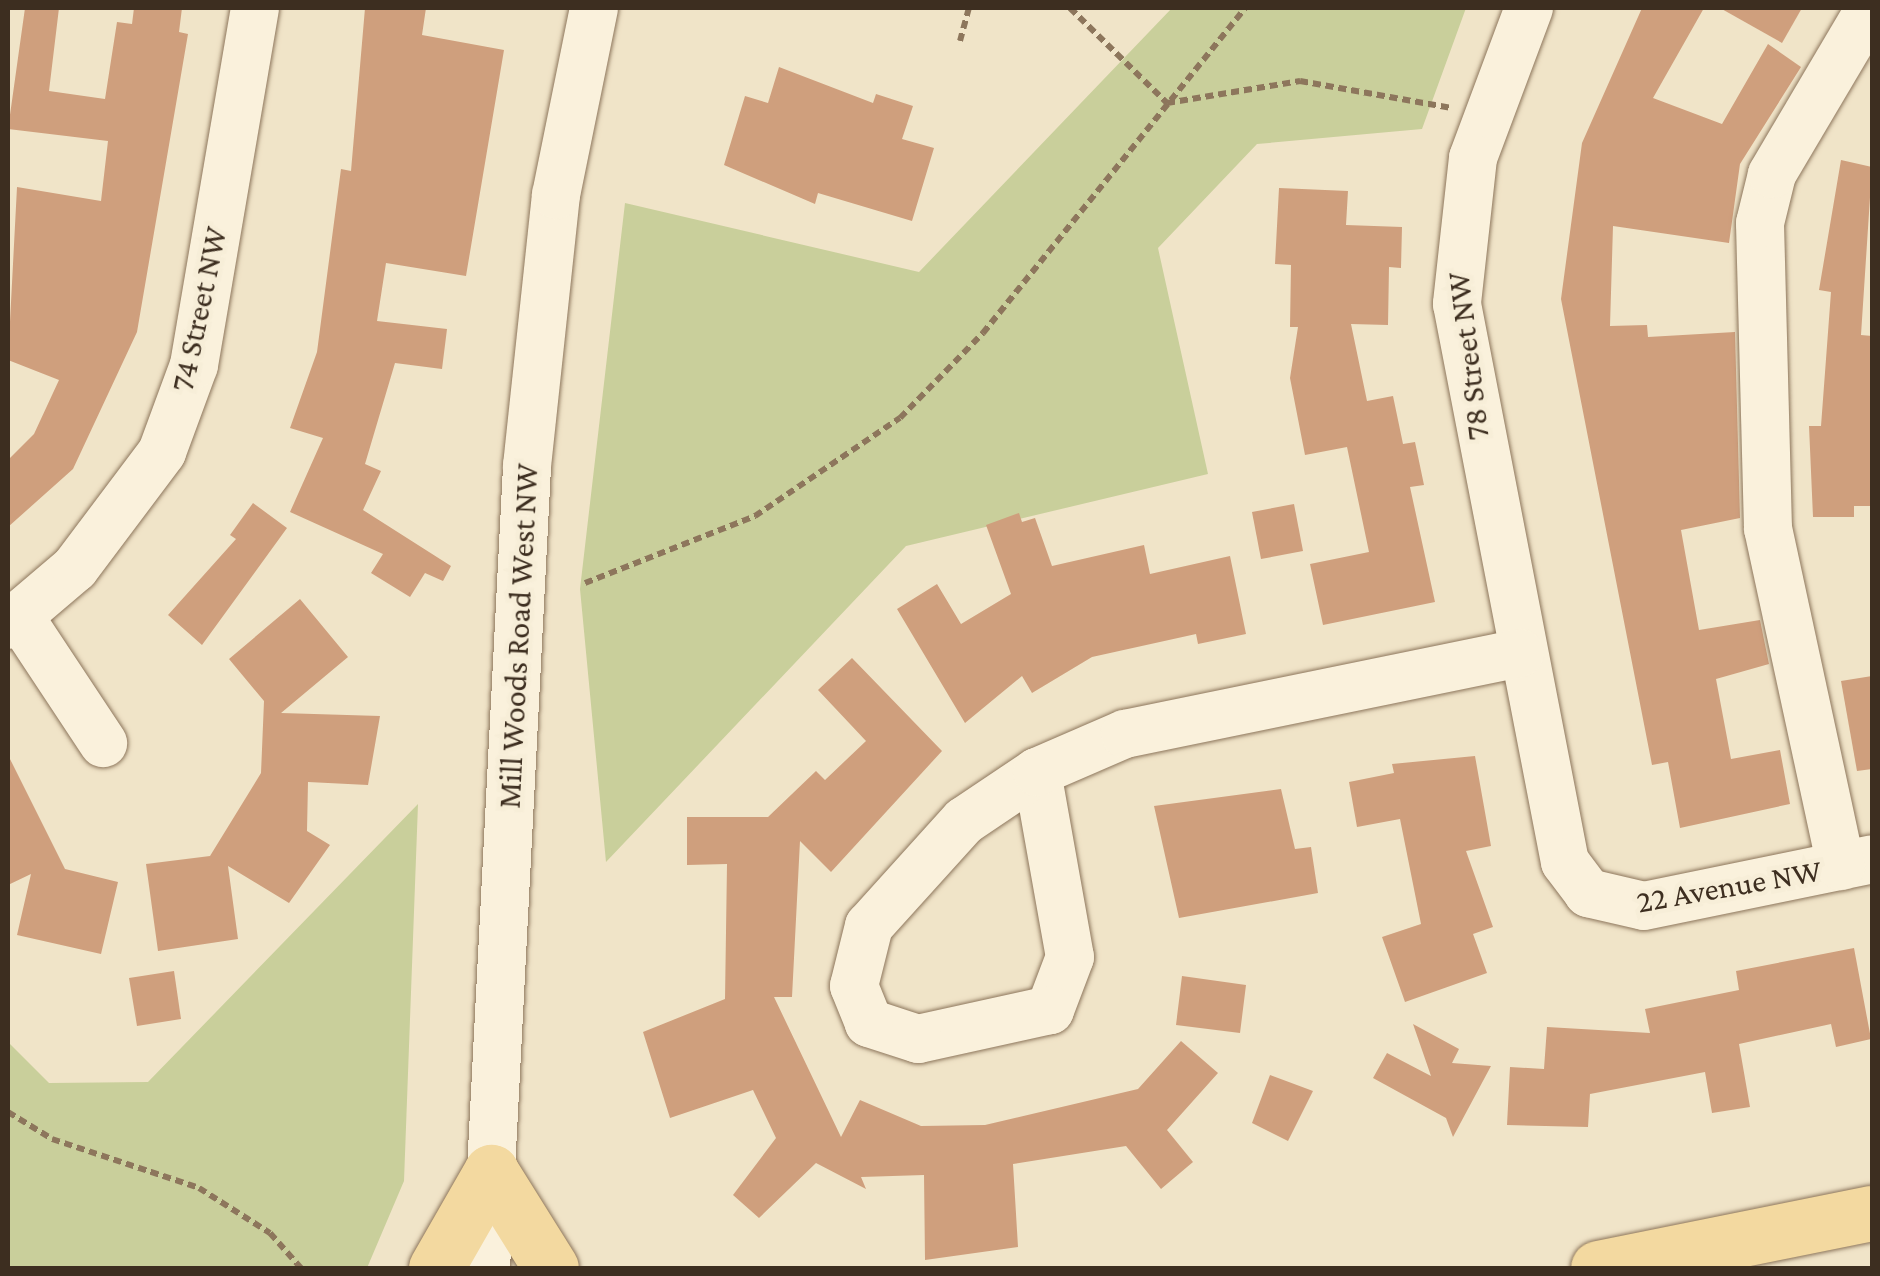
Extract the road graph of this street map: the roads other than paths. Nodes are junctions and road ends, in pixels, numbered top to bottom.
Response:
1 (255, 8) edge
2 (594, 8) edge
3 (1529, 8) edge
4 (1870, 8) edge
5 (14, 622) edge
6 (1520, 653) junction
7 (103, 742) dead end
8 (1037, 772) junction
9 (1857, 862) edge
10 (1588, 893) joint
11 (491, 1172) junction
12 (1872, 1212) edge
13 (436, 1268) edge
14 (486, 1268) edge
15 (551, 1268) edge
16 (1598, 1268) edge

1 - 5 street, 74 Street NW
2 - 11 street, Mill Woods Road West NW
3 - 6 street, 78 Street NW
4 - 9 street
5 - 7 street, 74 Street NW
6 - 8 street
6 - 10 street, 78 Street NW
8 - 8 street
9 - 10 street, 22 Avenue NW
11 - 13 main road
11 - 14 street, Mill Woods Road West NW
11 - 15 main road
12 - 16 main road

